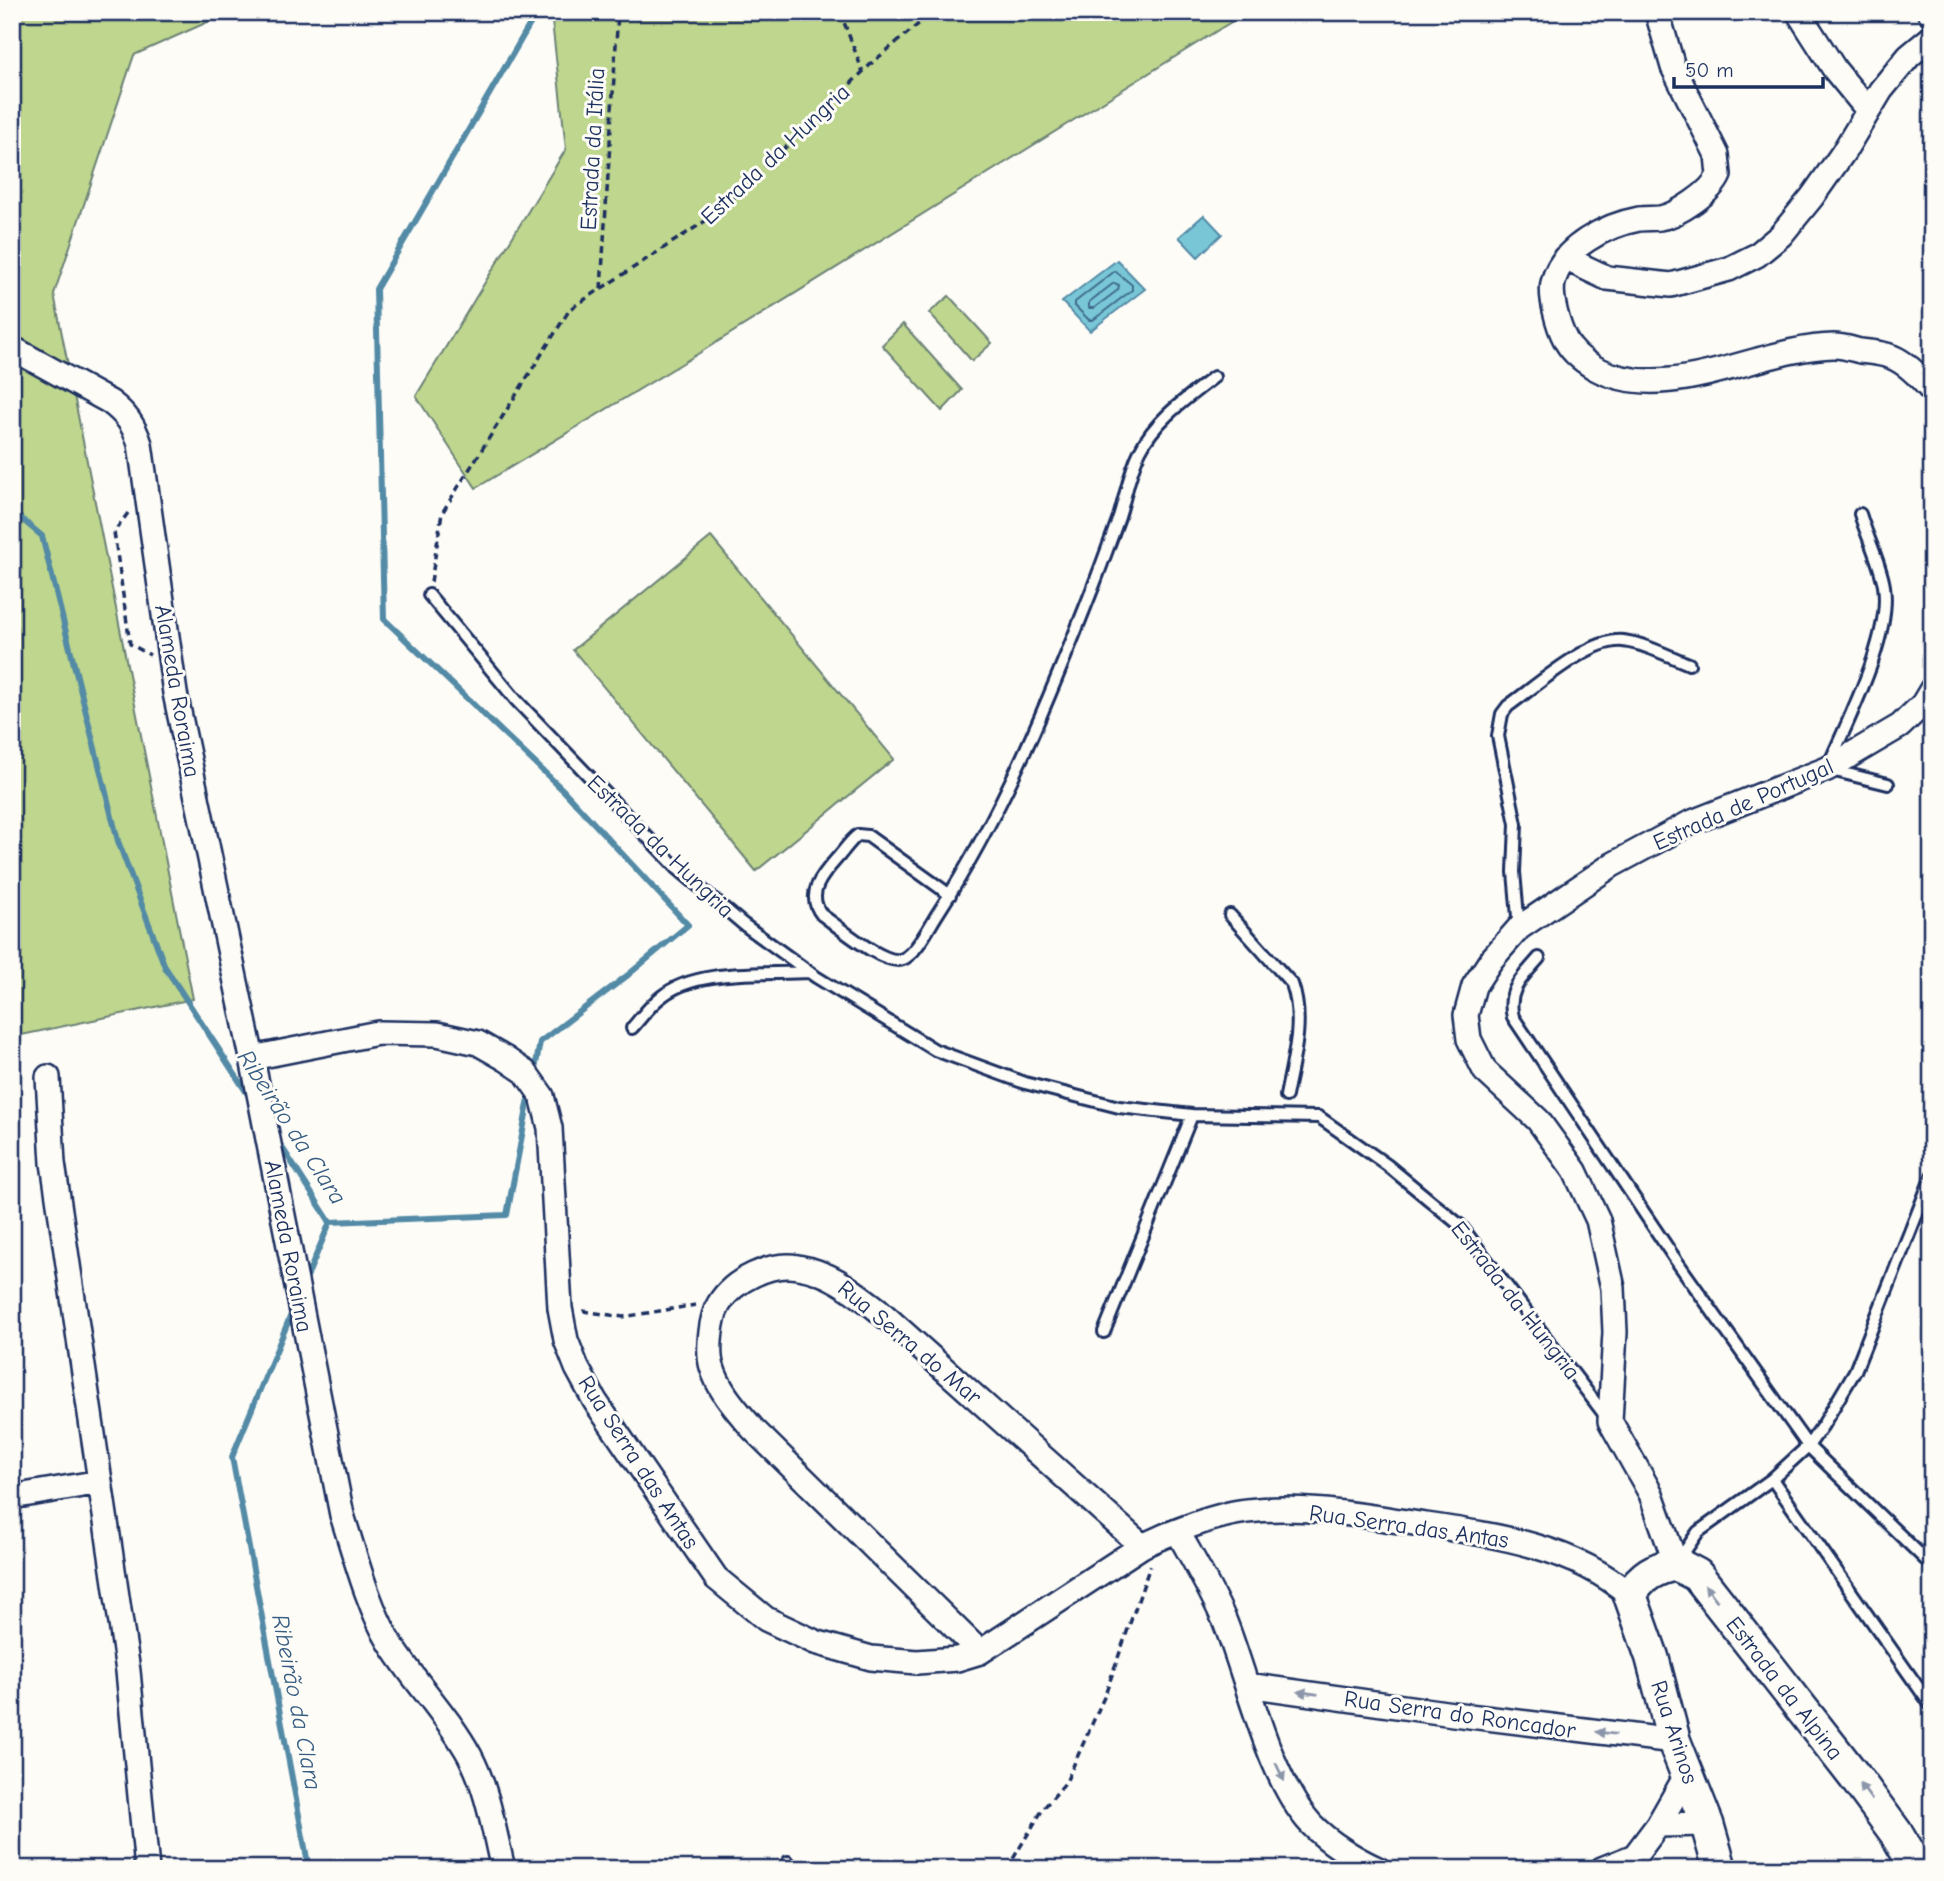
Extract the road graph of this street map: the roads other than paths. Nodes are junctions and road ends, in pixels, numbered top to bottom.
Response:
1 (1657, 12) edge
2 (1798, 12) edge
3 (1932, 37) edge
4 (1867, 109) junction
5 (1565, 258) junction
6 (12, 348) edge
7 (1214, 377) dead end
8 (1932, 391) edge
9 (1860, 514) dead end
10 (429, 595) road end
11 (1689, 664) dead end
12 (1932, 689) edge
13 (1827, 769) junction
14 (1888, 783) dead end
15 (950, 895) junction
16 (1230, 915) dead end
17 (1519, 928) junction
18 (1539, 958) dead end
19 (808, 972) junction
20 (632, 1028) dead end
21 (252, 1058) junction
22 (48, 1077) dead end
23 (1286, 1096) dead end
24 (1192, 1115) junction
25 (1932, 1176) edge
26 (1104, 1332) dead end
27 (1609, 1421) junction
28 (1808, 1446) junction
29 (1772, 1479) junction
30 (100, 1482) junction
31 (12, 1497) edge
32 (1160, 1538) junction
33 (1676, 1564) junction
34 (1932, 1566) edge
35 (1630, 1595) junction
36 (980, 1652) junction
37 (1247, 1685) junction
38 (1932, 1707) edge
39 (1674, 1741) junction
40 (1687, 1774) junction
41 (1707, 1824) junction
42 (1658, 1825) junction
43 (1904, 1853) edge
44 (1629, 1863) edge
45 (147, 1869) edge
46 (503, 1869) edge
47 (1378, 1869) edge
48 (1602, 1869) edge
49 (1720, 1869) edge

1 - 5 street
2 - 4 street
3 - 4 street
4 - 5 street
5 - 8 street
6 - 21 street, Alameda Roraima
7 - 15 lane
9 - 13 lane
10 - 19 lane, Estrada da Hungria
11 - 17 lane
12 - 13 street, Estrada de Portugal
13 - 14 lane
13 - 17 street, Estrada de Portugal
15 - 15 lane
16 - 23 lane
17 - 27 street, Estrada de Portugal
18 - 28 lane
19 - 20 lane
19 - 24 lane, Estrada da Hungria
21 - 36 street, Rua Serra das Antas
21 - 46 street, Alameda Roraima
22 - 30 street
24 - 26 lane
24 - 27 lane, Estrada da Hungria
25 - 28 lane
27 - 33 street, Estrada da Hungria
28 - 29 lane
28 - 34 lane
29 - 33 lane
29 - 38 lane
30 - 31 street
30 - 45 street
32 - 35 street, Rua Serra das Antas
32 - 36 street, Rua Serra das Antas
32 - 36 street, Rua Serra do Mar
32 - 37 street
33 - 35 street
43 -> 33 street, Estrada da Alpina
35 - 39 street, Rua Arinos
39 -> 37 street, Rua Serra do Roncador
37 -> 47 street
39 - 40 street, Rua Arinos
40 - 41 street, Rua Arinos
40 - 42 street
41 - 42 street
41 - 49 street, Rua Arinos
42 - 44 street
44 - 48 street

